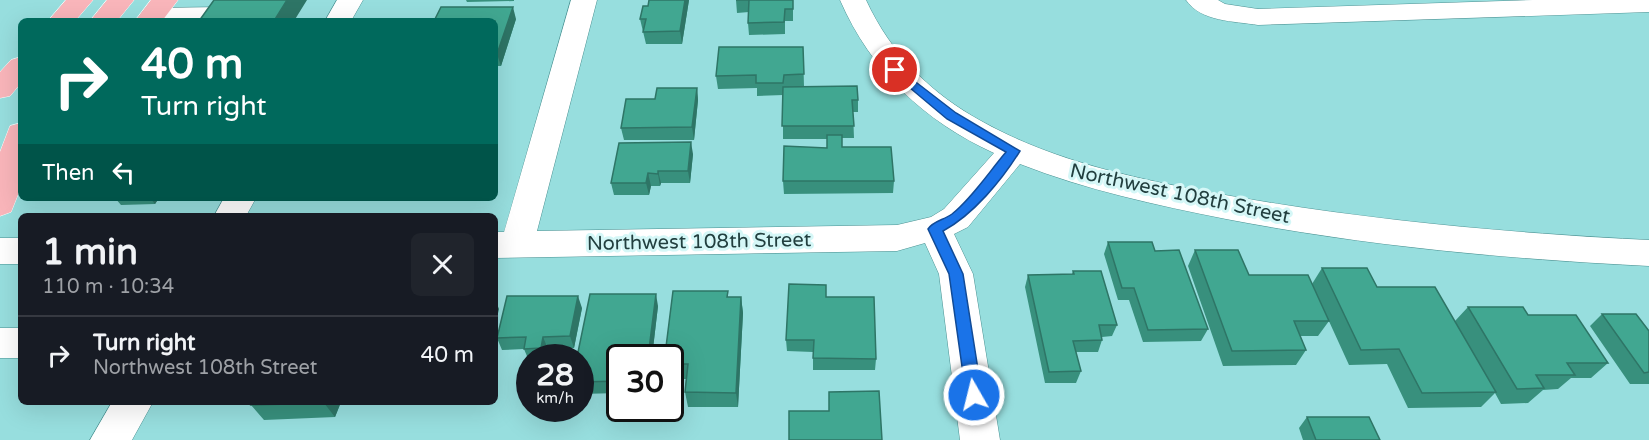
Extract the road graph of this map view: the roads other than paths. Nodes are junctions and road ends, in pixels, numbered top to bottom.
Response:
1 (80, 0) edge
2 (121, 0) edge
3 (350, 0) edge
4 (584, 0) edge
5 (853, 0) edge
6 (1199, 0) edge
7 (1649, 4) edge
8 (156, 12) edge
9 (226, 15) edge
10 (64, 18) edge
11 (106, 18) edge
12 (340, 18) edge
13 (18, 69) edge
14 (0, 89) edge
15 (18, 143) edge
16 (1014, 151) junction
17 (18, 188) edge
18 (0, 204) edge
19 (0, 210) edge
20 (935, 229) junction
21 (506, 245) edge
22 (0, 251) edge
23 (18, 251) edge
24 (1649, 253) edge
25 (0, 343) edge
26 (18, 343) edge
27 (132, 405) edge
28 (110, 440) edge
29 (980, 440) edge

1 - 10 main road
2 - 11 main road
3 - 12 street
4 - 21 street
5 - 16 street
6 - 7 street
8 - 9 street
13 - 14 main road
15 - 18 main road
16 - 20 street, Northwest 108th Street
16 - 24 street, Northwest 108th Street
17 - 19 main road
20 - 21 street, Northwest 108th Street
20 - 29 street
22 - 23 street
25 - 26 street
27 - 28 street

